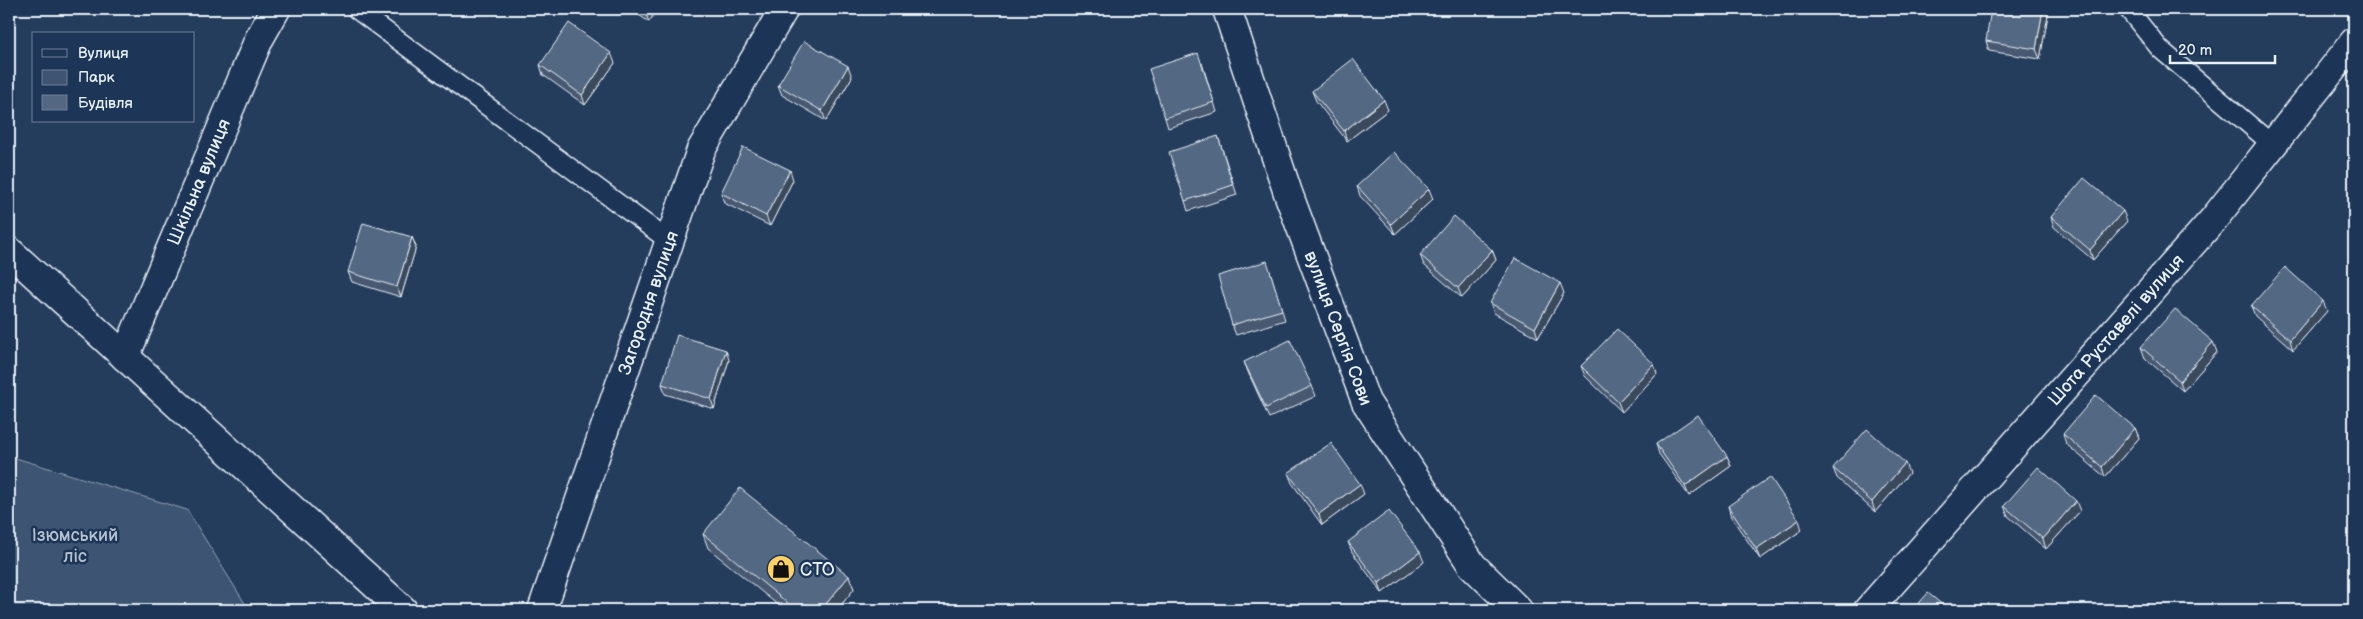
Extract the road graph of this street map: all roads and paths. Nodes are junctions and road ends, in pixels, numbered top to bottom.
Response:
1 (276, 9) edge
2 (356, 9) edge
3 (784, 9) edge
4 (1227, 9) edge
5 (2128, 9) edge
6 (2354, 42) edge
7 (2273, 145) junction
8 (669, 241) junction
9 (9, 250) edge
10 (125, 356) junction
11 (403, 610) edge
12 (542, 610) edge
13 (1518, 610) edge
14 (1868, 610) edge

1 - 10 main road, Шкільна вулиця
2 - 8 lane
3 - 8 main road, Загородня вулиця
4 - 13 main road, вулиця Сергія Сови
5 - 7 lane
6 - 7 main road, Шота Руставелі вулиця
7 - 14 main road, Шота Руставелі вулиця
8 - 12 main road, Загородня вулиця
9 - 10 main road
10 - 11 main road

